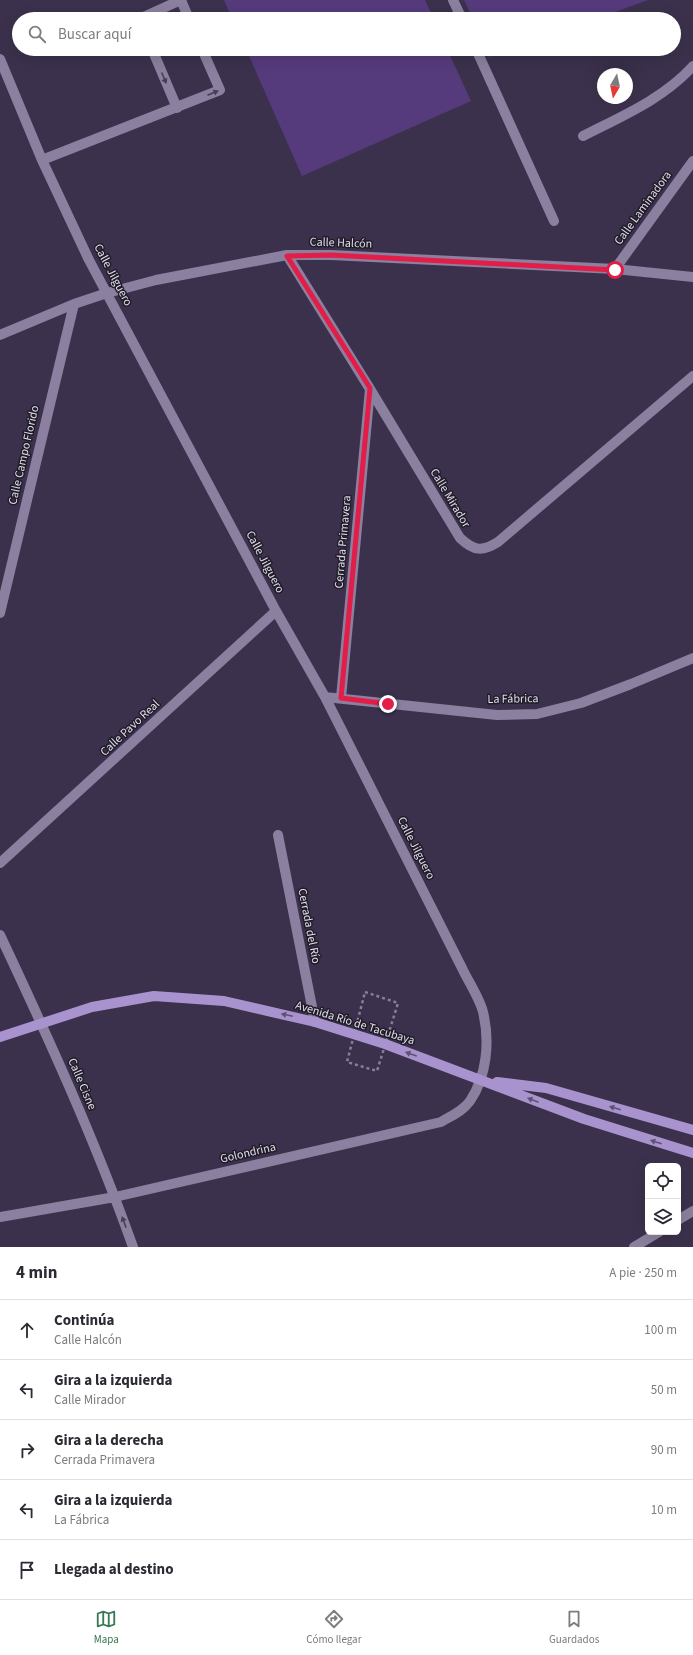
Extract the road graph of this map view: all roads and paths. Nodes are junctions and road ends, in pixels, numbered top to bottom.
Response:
1 (453, 0) edge
2 (154, 12) edge
3 (187, 12) edge
4 (459, 12) edge
5 (155, 56) edge
6 (205, 56) edge
7 (479, 56) edge
8 (0, 59) edge
9 (693, 66) edge
10 (177, 108) junction
11 (583, 136) dead end
12 (42, 160) junction
13 (693, 161) edge
14 (554, 221) dead end
15 (287, 256) junction
16 (615, 270) junction
17 (693, 277) edge
18 (107, 293) junction
19 (74, 304) junction
20 (0, 335) edge
21 (693, 376) edge
22 (370, 388) junction
23 (276, 611) junction
24 (0, 613) edge
25 (693, 658) edge
26 (325, 696) junction
27 (341, 698) junction
28 (278, 835) dead end
29 (0, 863) edge
30 (0, 935) edge
31 (365, 992) dead end
32 (315, 1022) junction
33 (42, 1024) junction
34 (0, 1037) edge
35 (385, 1044) junction
36 (348, 1062) dead end
37 (377, 1071) dead end
38 (481, 1079) junction
39 (693, 1130) edge
40 (693, 1153) edge
41 (115, 1197) junction
42 (693, 1211) edge
43 (0, 1217) edge
44 (681, 1218) edge
45 (654, 1235) edge
46 (133, 1247) edge
47 (634, 1247) edge

1 - 4 street
2 - 3 street
5 -> 10 street
10 -> 6 street
7 - 14 street
8 - 12 street, Calle Jilguero
9 - 11 street
10 - 12 street
12 - 18 street, Calle Jilguero
13 - 16 street, Calle Laminadora
15 - 16 street, Calle Halcón
15 - 18 street, Calle Halcón
15 - 22 street, Calle Mirador
16 - 17 street, Calle Halcón
18 - 19 street, Calle Halcón
18 - 23 street, Calle Jilguero
19 - 20 street, Calle Halcón
19 - 24 street, Calle Campo Florido
21 - 22 street, Calle Mirador
22 - 27 street, Cerrada Primavera
23 - 26 street, Calle Jilguero
23 - 29 street, Calle Pavo Real
25 - 27 street, La Fábrica
26 - 27 street, La Fábrica
26 - 38 street, Calle Jilguero
28 - 32 street, Cerrada del Río
30 - 33 street, Calle Cisne
31 - 35 path
32 -> 33 main road, Avenida Río de Tacubaya
32 - 35 main road, Avenida Río de Tacubaya
33 - 34 main road, Avenida Río de Tacubaya
33 - 41 street, Calle Cisne
38 -> 35 main road, Avenida Río de Tacubaya
36 - 37 path
39 -> 38 main road
40 -> 38 main road, Avenida Río de Tacubaya
38 - 41 street, Golondrina
41 - 43 street, Golondrina
46 -> 41 street, Calle Cisne
42 - 44 street
45 - 47 street

